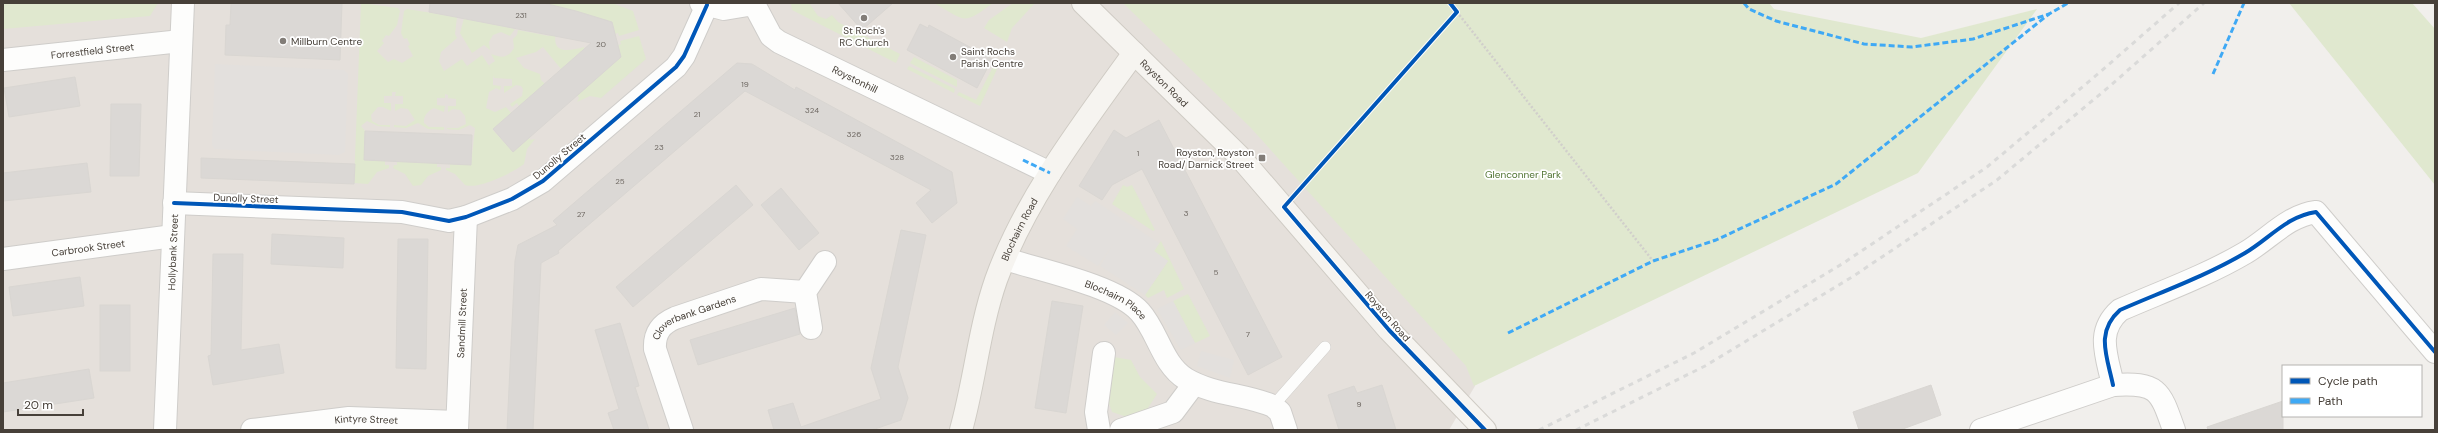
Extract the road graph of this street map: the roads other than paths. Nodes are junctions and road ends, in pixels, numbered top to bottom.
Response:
1 (183, 3) edge
2 (754, 3) edge
3 (1083, 3) edge
4 (704, 4) edge
5 (181, 41) junction
6 (1134, 53) junction
7 (3, 60) edge
8 (1050, 173) junction
9 (174, 203) junction
10 (466, 217) junction
11 (173, 236) junction
12 (3, 259) edge
13 (1005, 259) junction
14 (825, 262) dead end
15 (805, 292) junction
16 (811, 328) dead end
17 (1325, 347) dead end
18 (2435, 352) edge
19 (1104, 353) dead end
20 (1194, 384) junction
21 (2113, 385) junction
22 (1273, 406) junction
23 (457, 426) edge
24 (165, 430) edge
25 (252, 430) edge
26 (682, 430) edge
27 (961, 430) edge
28 (1099, 430) edge
29 (1121, 430) edge
30 (1286, 430) edge
31 (1486, 430) edge
32 (1981, 430) edge
33 (2174, 430) edge

1 - 5 street, Hollybank Street
2 - 4 street, Roystonhill
2 - 8 street, Roystonhill
3 - 6 street, Royston Road
4 - 10 street, Dunolly Street
5 - 7 street, Forrestfield Street
5 - 9 street, Hollybank Street
6 - 8 street, Blochairn Road
6 - 31 street, Royston Road
8 - 13 street, Blochairn Road
9 - 10 street, Dunolly Street
9 - 11 street, Hollybank Street
10 - 23 street, Sandmill Street
11 - 12 street, Carbrook Street
11 - 24 street, Hollybank Street
13 - 20 street, Blochairn Place
13 - 27 street, Blochairn Road
14 - 15 street
15 - 16 street
15 - 26 street, Cloverbank Gardens
17 - 22 lane
18 - 21 street
19 - 28 street
20 - 22 street, Blochairn Place
20 - 29 street
21 - 32 street
21 - 33 street
22 - 30 street
23 - 25 street, Kintyre Street

